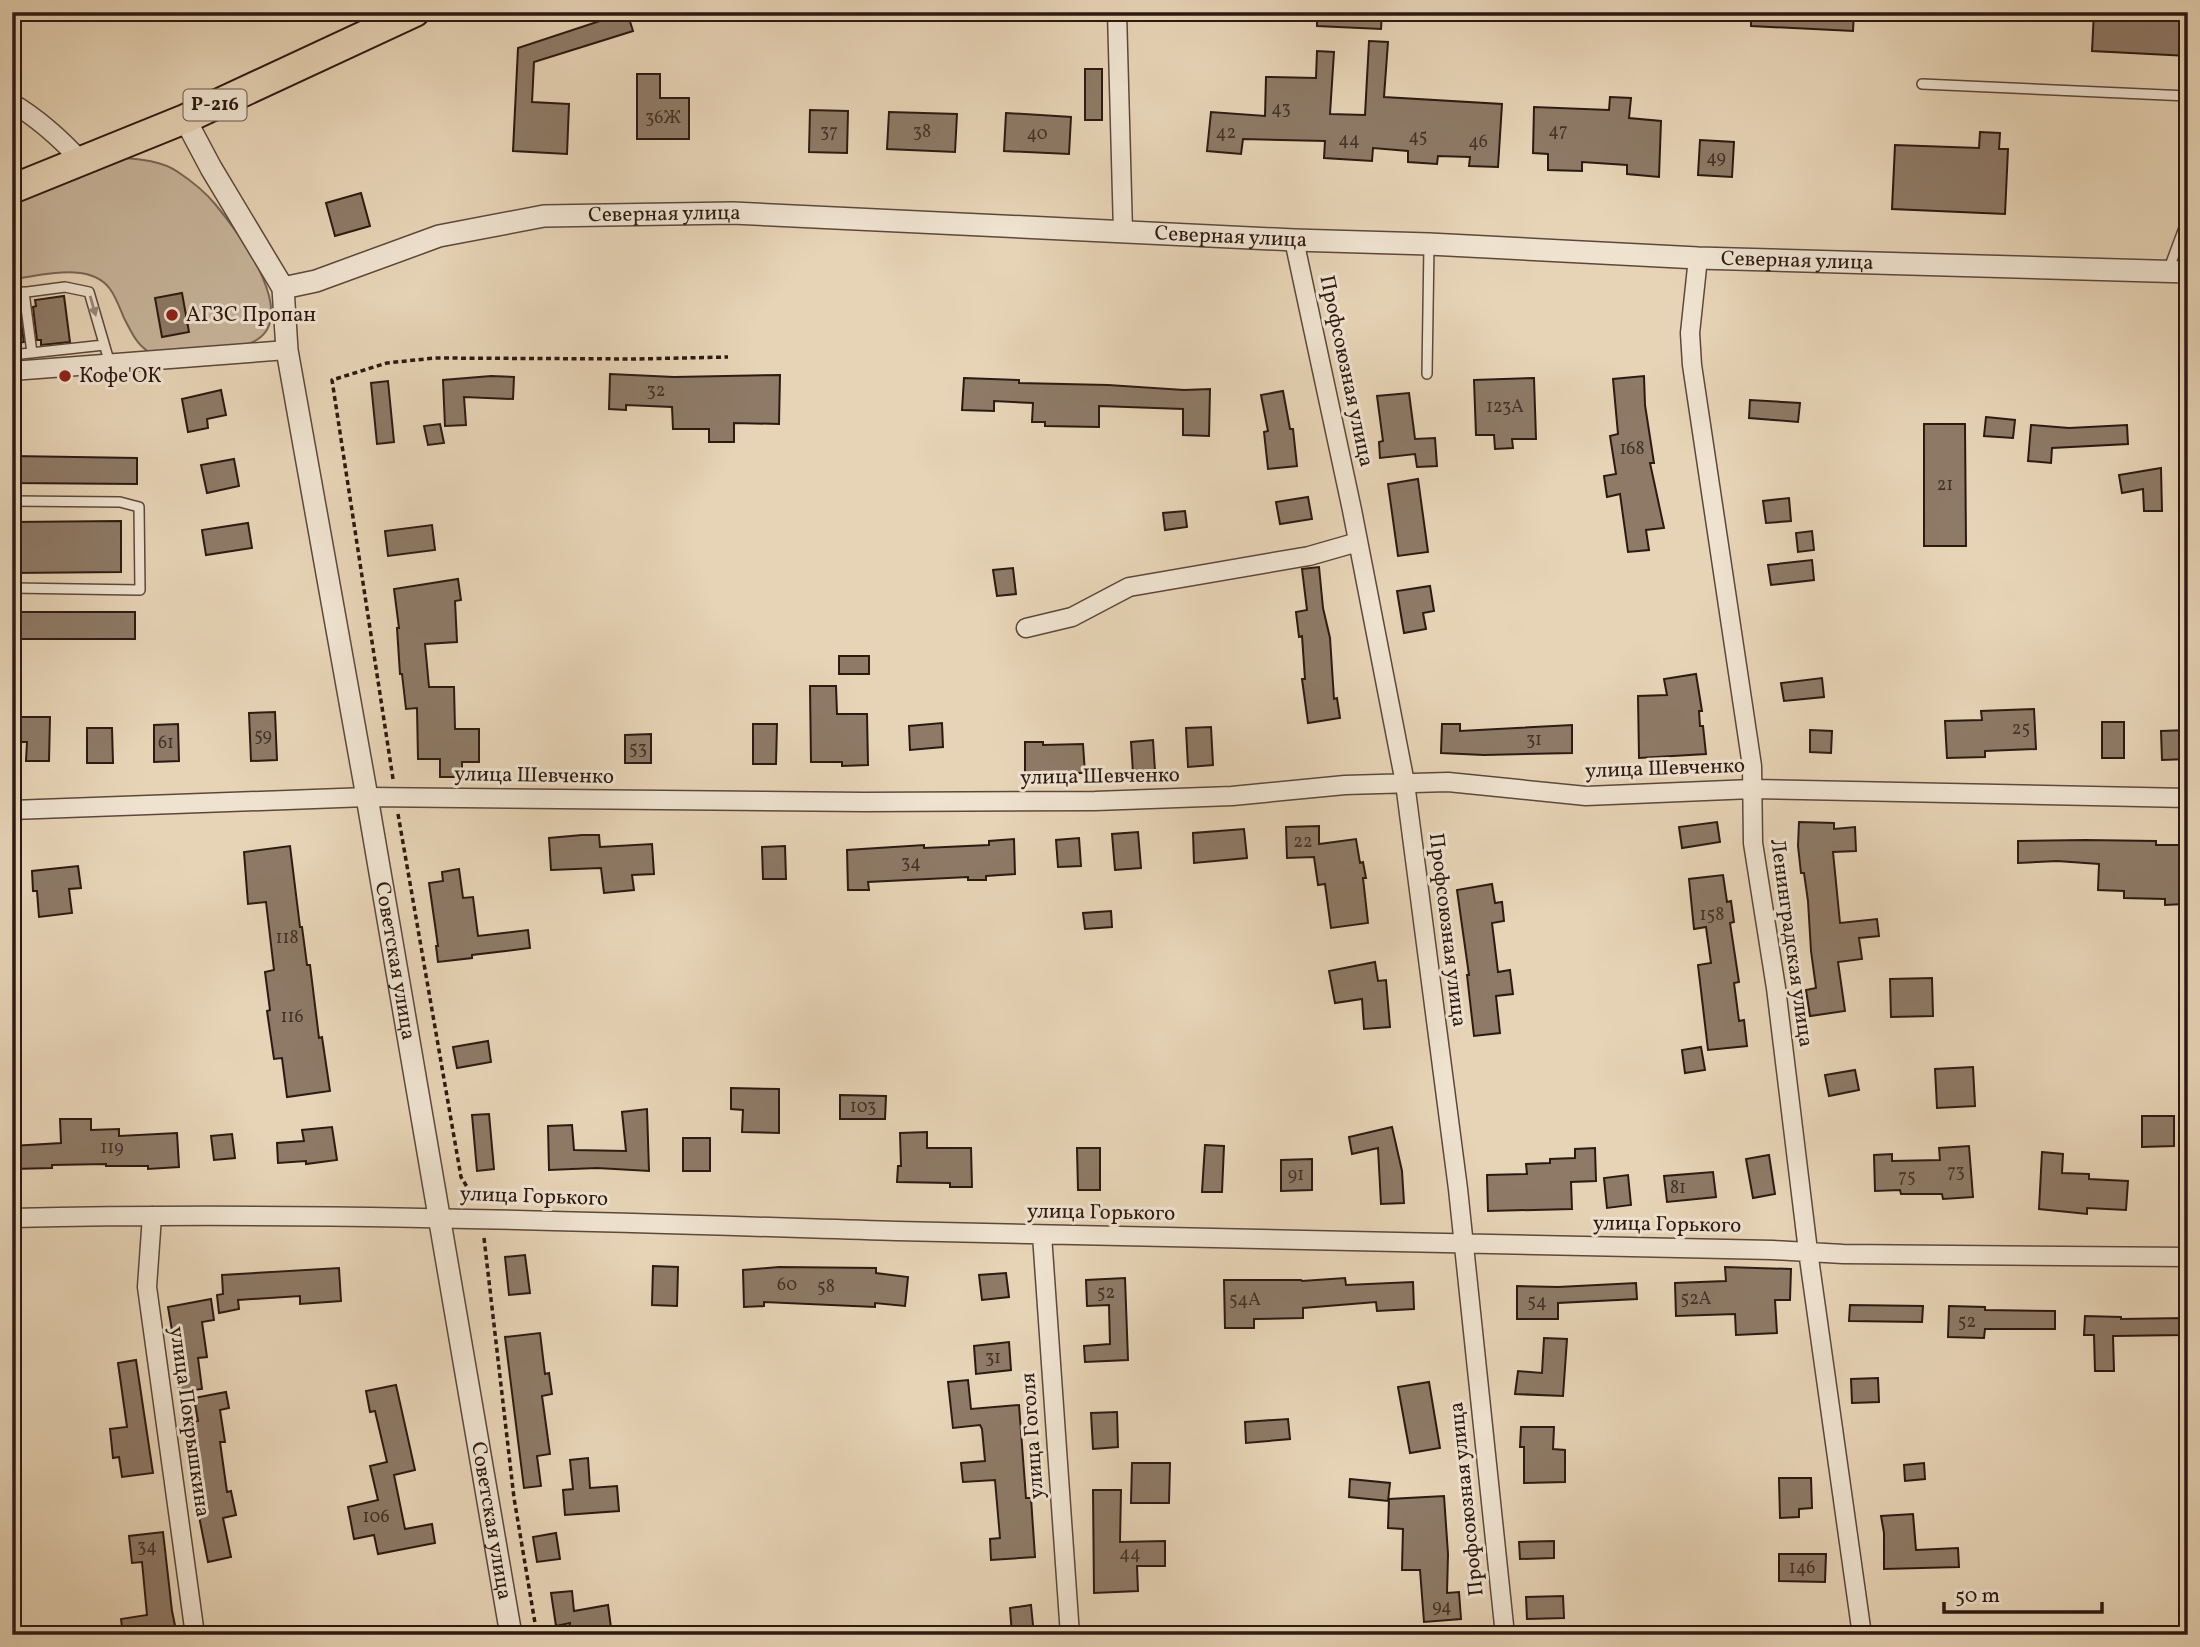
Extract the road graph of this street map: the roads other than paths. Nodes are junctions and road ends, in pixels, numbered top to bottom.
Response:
1 (415, 12) edge
2 (1117, 12) edge
3 (1922, 84) dead end
4 (2188, 96) edge
5 (12, 103) edge
6 (185, 119) junction
7 (82, 162) junction
8 (12, 190) edge
9 (2188, 217) edge
10 (1123, 232) junction
11 (1294, 240) junction
12 (1429, 244) junction
13 (1698, 258) junction
14 (2178, 271) edge
15 (283, 288) junction
16 (24, 292) junction
17 (12, 294) edge
18 (104, 345) junction
19 (287, 350) junction
20 (32, 353) junction
21 (12, 355) edge
22 (110, 364) junction
23 (12, 371) edge
24 (1427, 374) dead end
25 (12, 501) edge
26 (1358, 542) junction
27 (12, 588) edge
28 (1026, 628) dead end
29 (1405, 783) junction
30 (1752, 789) junction
31 (368, 797) junction
32 (2188, 797) edge
33 (12, 810) edge
34 (152, 1216) junction
35 (439, 1217) junction
36 (12, 1218) edge
37 (1041, 1234) junction
38 (1463, 1244) junction
39 (1808, 1251) junction
40 (2188, 1258) edge
41 (195, 1635) edge
42 (511, 1635) edge
43 (1070, 1635) edge
44 (1505, 1635) edge
45 (1862, 1635) edge

1 - 6 highway, Р-216
2 - 10 street
3 - 4 lane
5 - 7 street
6 - 7 highway, Р-216
6 - 15 street
7 - 8 highway, Р-216
9 - 14 lane
10 - 11 street, Северная улица
10 - 15 street, Северная улица
11 - 12 street, Северная улица
11 - 26 street, Профсоюзная улица
12 - 13 street, Северная улица
12 - 24 lane
13 - 14 street, Северная улица
13 - 30 street, Ленинградская улица
15 - 19 street, Советская улица
16 - 17 lane
16 -> 18 lane
16 - 20 lane
18 - 20 lane
18 - 22 lane
19 - 22 street
19 - 31 street, Советская улица
20 - 21 lane
22 - 23 street
25 - 27 lane
26 - 28 street
26 - 29 street, Профсоюзная улица
29 - 30 street, улица Шевченко
29 - 31 street, улица Шевченко
29 - 38 street, Профсоюзная улица
30 - 32 street, улица Шевченко
30 - 39 street, Ленинградская улица
31 - 33 street, улица Шевченко
31 - 35 street, Советская улица
34 - 35 street, улица Горького
34 - 36 street, улица Горького
34 - 41 street, улица Покрышкина
35 - 37 street, улица Горького
35 - 42 street, Советская улица
37 - 38 street, улица Горького
37 - 43 street, улица Гоголя
38 - 39 street, улица Горького
38 - 44 street, Профсоюзная улица
39 - 40 street, улица Горького
39 - 45 street, Ленинградская улица

